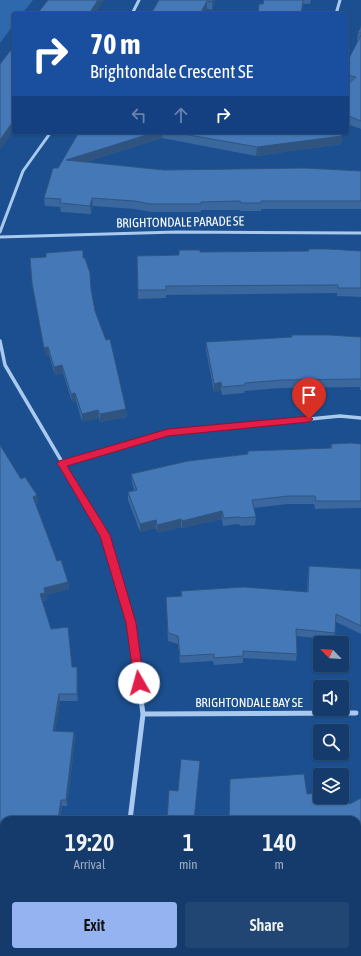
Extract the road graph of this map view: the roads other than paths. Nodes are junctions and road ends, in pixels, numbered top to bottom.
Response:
1 (139, 0) edge
2 (340, 0) edge
3 (133, 12) edge
4 (337, 12) edge
5 (50, 134) edge
6 (0, 232) edge
7 (361, 233) edge
8 (0, 237) edge
9 (0, 341) edge
10 (361, 418) edge
11 (62, 464) junction
12 (356, 713) dead end
13 (143, 714) junction
14 (130, 816) edge

1 - 3 street
2 - 4 street
5 - 6 street
7 - 8 street, BRIGHTONDALE PARADE SE
9 - 11 street
10 - 11 street
11 - 13 street
12 - 13 street, BRIGHTONDALE BAY SE
13 - 14 street

